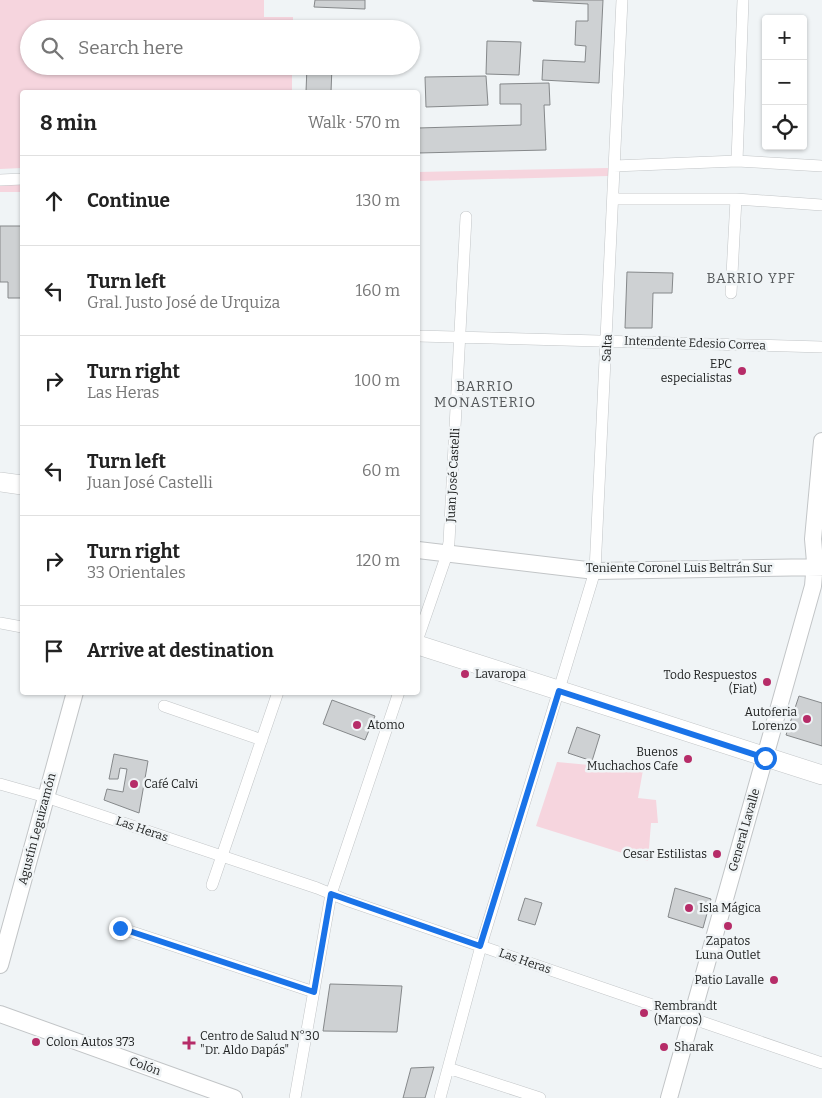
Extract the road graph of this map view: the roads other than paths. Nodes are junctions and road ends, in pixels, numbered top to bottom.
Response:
1 (622, 0) edge
2 (744, 0) edge
3 (737, 161) junction
4 (614, 166) junction
5 (822, 166) edge
6 (20, 179) edge
7 (0, 180) edge
8 (613, 199) junction
9 (736, 199) junction
10 (822, 205) edge
11 (466, 217) dead end
12 (731, 293) dead end
13 (420, 336) edge
14 (461, 338) junction
15 (607, 341) junction
16 (822, 347) edge
17 (822, 441) edge
18 (0, 482) edge
19 (20, 485) edge
20 (420, 550) edge
21 (447, 554) junction
22 (818, 567) edge
23 (595, 570) junction
24 (0, 623) edge
25 (20, 628) edge
26 (420, 632) edge
27 (420, 646) edge
28 (559, 691) junction
29 (74, 695) edge
30 (277, 695) edge
31 (398, 695) edge
32 (164, 706) dead end
33 (262, 740) junction
34 (765, 758) junction
35 (822, 775) edge
36 (0, 784) edge
37 (46, 797) junction
38 (222, 856) junction
39 (212, 885) dead end
40 (331, 894) junction
41 (120, 928) dead end
42 (480, 946) junction
43 (0, 965) edge
44 (314, 992) junction
45 (0, 1014) edge
46 (692, 1019) junction
47 (822, 1064) edge
48 (448, 1068) junction
49 (210, 1094) edge
50 (234, 1098) edge
51 (296, 1098) edge
52 (440, 1098) edge
53 (540, 1098) edge
54 (669, 1098) edge

1 - 4 street, Salta
2 - 3 street
3 - 4 street
3 - 5 street
4 - 8 street, Salta
6 - 7 street
8 - 9 street
8 - 15 street, Salta
9 - 10 street
9 - 12 street
11 - 14 street, Juan José Castelli
13 - 14 street, Intendente Edesio Correa
14 - 15 street, Intendente Edesio Correa
14 - 21 street, Juan José Castelli
15 - 16 street, Intendente Edesio Correa
15 - 23 street, Salta
17 - 22 street, General Lavalle
18 - 19 main road
20 - 21 street, Teniente Coronel Luis Beltrán Sur
21 - 23 street, Teniente Coronel Luis Beltrán Sur
21 - 26 street, Juan José Castelli
22 - 23 street, Teniente Coronel Luis Beltrán Sur
22 - 34 street, General Lavalle
23 - 28 street, Salta
24 - 25 street
27 - 28 main road
28 - 34 main road
28 - 42 street, Salta
29 - 37 street, Agustín Leguizamón
30 - 33 street
31 - 40 street
32 - 33 street
33 - 38 street
34 - 35 main road
34 - 46 street, General Lavalle
36 - 37 street, Las Heras
37 - 38 street, Las Heras
37 - 43 street, Agustín Leguizamón
38 - 39 street
38 - 40 street, Las Heras
40 - 42 street, Las Heras
40 - 44 street
41 - 44 street
42 - 46 street, Las Heras
42 - 48 street, Salta
44 - 51 street
45 - 49 street, Colón
46 - 47 street, Las Heras
46 - 54 street, General Lavalle
48 - 52 street, Salta
48 - 53 street
49 - 50 street, Colón

